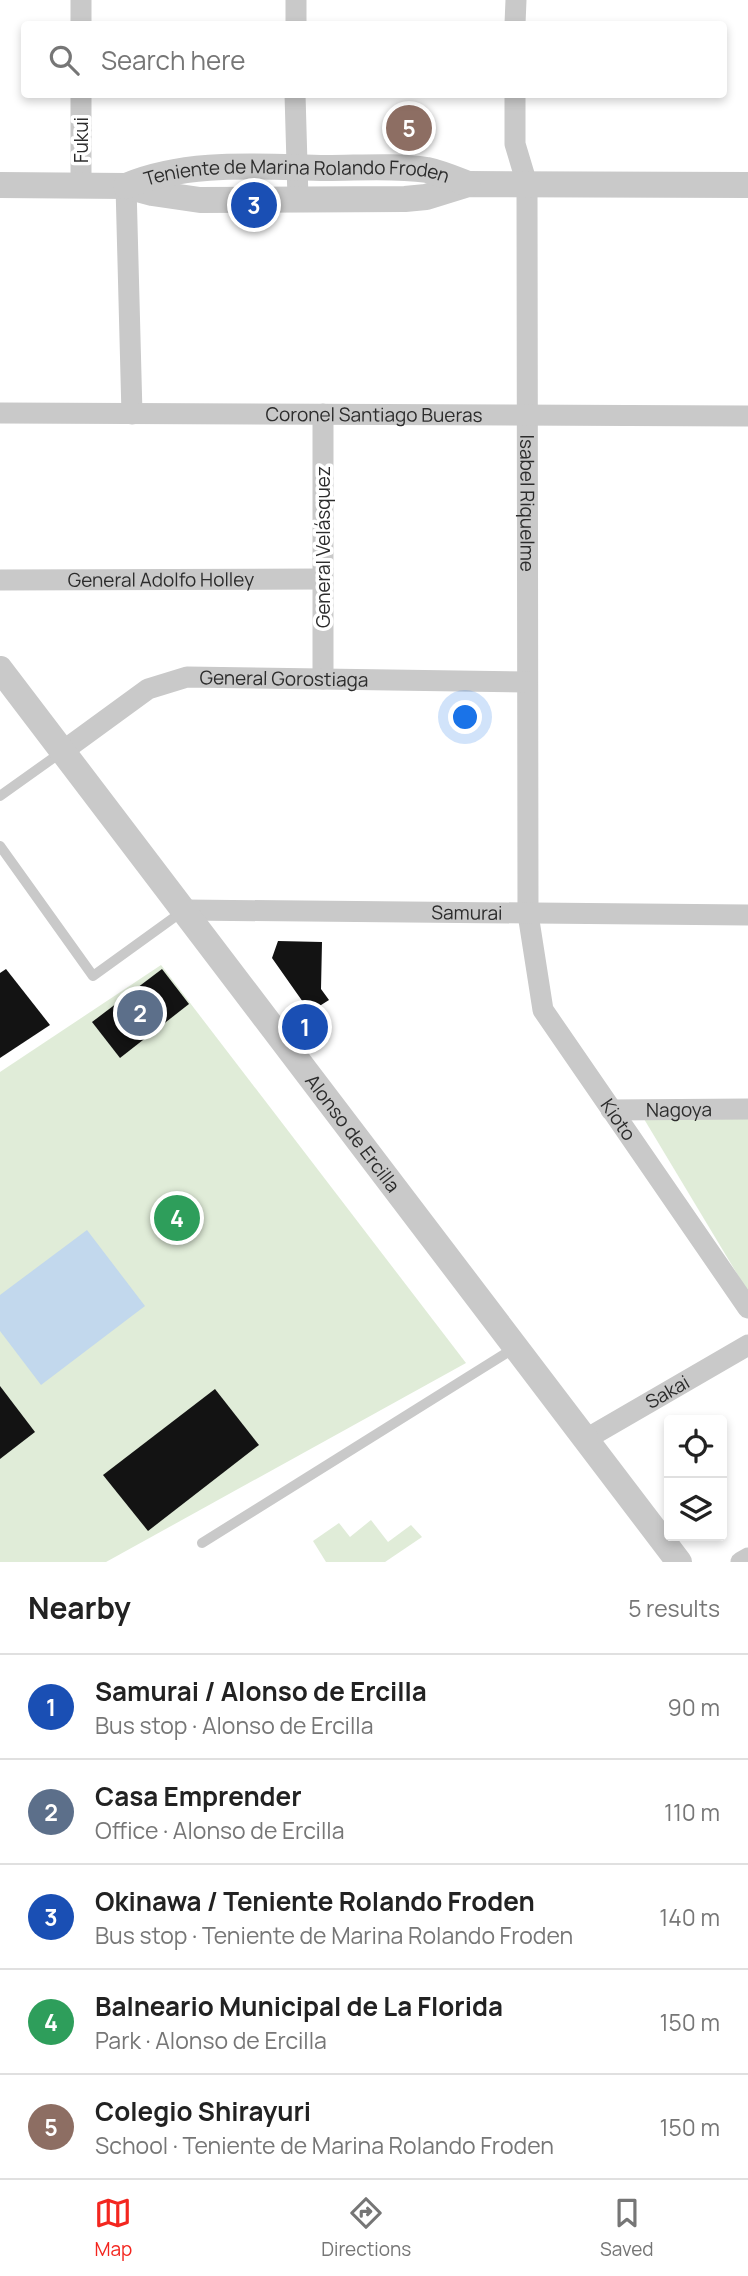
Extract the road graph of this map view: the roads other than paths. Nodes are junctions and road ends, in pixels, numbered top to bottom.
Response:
1 (81, 0) edge
2 (296, 0) edge
3 (516, 0) edge
4 (81, 21) edge
5 (296, 21) edge
6 (515, 21) edge
7 (81, 98) edge
8 (295, 98) edge
9 (515, 98) edge
10 (295, 167) junction
11 (468, 184) junction
12 (527, 184) junction
13 (0, 185) edge
14 (81, 185) junction
15 (748, 185) edge
16 (126, 186) junction
17 (298, 200) junction
18 (0, 413) edge
19 (132, 414) junction
20 (323, 414) junction
21 (527, 415) junction
22 (748, 416) edge
23 (323, 579) junction
24 (0, 580) edge
25 (0, 669) edge
26 (323, 679) junction
27 (527, 682) junction
28 (63, 751) junction
29 (0, 796) edge
30 (0, 846) edge
31 (185, 911) junction
32 (528, 914) junction
33 (748, 915) edge
34 (748, 1109) edge
35 (611, 1110) junction
36 (748, 1308) edge
37 (748, 1345) edge
38 (516, 1347) junction
39 (586, 1439) junction
40 (202, 1543) dead end
41 (748, 1558) edge
42 (679, 1562) edge
43 (741, 1562) edge

1 - 4 street
2 - 5 street
3 - 6 street
7 - 14 street, Fukui
8 - 10 street
9 - 12 street, Isabel Riquelme
10 - 11 street, Teniente de Marina Rolando Froden
10 - 16 street, Teniente de Marina Rolando Froden
10 - 17 street
11 - 12 street, Teniente de Marina Rolando Froden
11 - 17 street, Teniente de Marina Rolando Froden
12 - 15 street, Teniente de Marina Rolando Froden
12 - 21 street, Isabel Riquelme
13 - 14 street, Teniente de Marina Rolando Froden
14 - 16 street, Teniente de Marina Rolando Froden
16 - 17 street, Teniente de Marina Rolando Froden
16 - 19 street
18 - 19 street, Coronel Santiago Bueras
19 - 20 street, Coronel Santiago Bueras
20 - 21 street, Coronel Santiago Bueras
20 - 23 street, General Velásquez
21 - 22 street, Coronel Santiago Bueras
21 - 27 street, Isabel Riquelme
23 - 24 street, General Adolfo Holley
23 - 26 street, General Velásquez
25 - 28 street, Alonso de Ercilla
26 - 27 street, General Gorostiaga
26 - 28 street, General Gorostiaga
27 - 32 street, Isabel Riquelme
28 - 29 lane
28 - 31 street, Alonso de Ercilla
30 - 31 lane
31 - 32 street, Samurai
31 - 38 street, Alonso de Ercilla
32 - 33 street, Samurai
32 - 35 street, Kioto
34 - 35 street, Nagoya
35 - 36 street, Kioto
37 - 39 street, Sakai
38 - 39 street, Alonso de Ercilla
38 - 40 lane
39 - 42 street, Alonso de Ercilla
41 - 43 street

